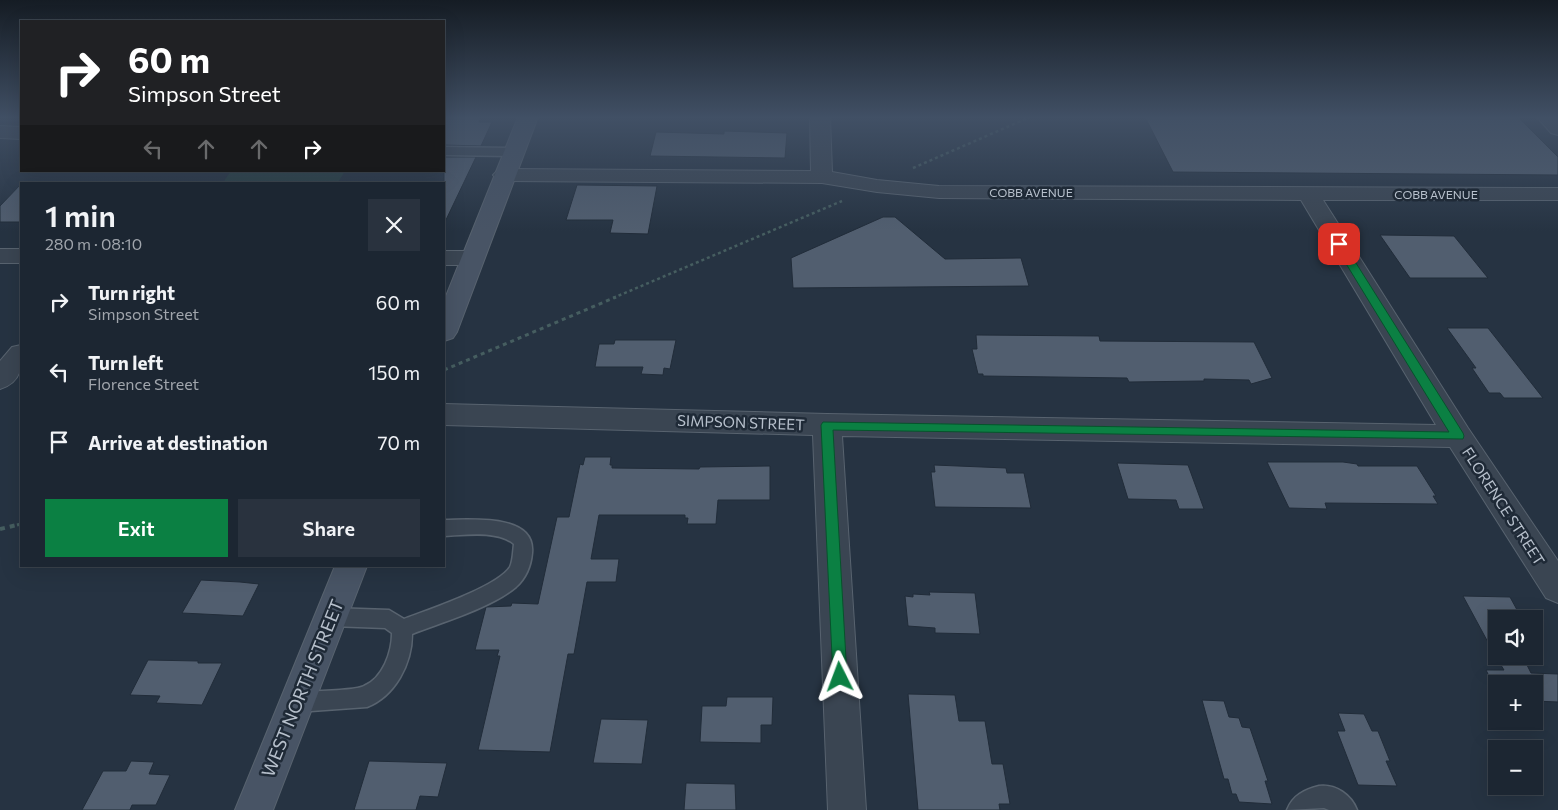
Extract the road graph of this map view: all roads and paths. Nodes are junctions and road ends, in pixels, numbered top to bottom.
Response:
1 (513, 155) edge
2 (821, 155) edge
3 (947, 155) edge
4 (504, 175) junction
5 (822, 177) junction
6 (876, 186) junction
7 (1308, 194) junction
8 (1558, 194) edge
9 (0, 256) edge
10 (20, 256) edge
11 (445, 258) edge
12 (472, 258) junction
13 (445, 329) edge
14 (20, 355) edge
15 (445, 370) edge
16 (0, 378) edge
17 (445, 414) edge
18 (827, 425) junction
19 (1458, 436) junction
20 (20, 524) edge
21 (0, 528) edge
22 (445, 528) edge
23 (351, 567) edge
24 (1558, 588) edge
25 (330, 617) junction
26 (402, 629) junction
27 (296, 702) junction
28 (254, 810) edge
29 (847, 810) edge
30 (1298, 810) edge
31 (1346, 810) edge

1 - 4 street
2 - 5 street
3 - 6 path
4 - 5 street, COBB AVENUE
4 - 12 street
5 - 6 street, COBB AVENUE
6 - 7 street, COBB AVENUE
6 - 15 path
7 - 8 street, COBB AVENUE
7 - 19 street, FLORENCE STREET
9 - 10 street
11 - 12 street
12 - 13 street
14 - 16 street
17 - 18 street, SIMPSON STREET
18 - 19 street, SIMPSON STREET
18 - 29 street
19 - 24 street, FLORENCE STREET
20 - 21 path
22 - 26 lane
23 - 25 street, WEST NORTH STREET
25 - 26 lane
25 - 27 street, WEST NORTH STREET
26 - 27 lane
27 - 28 street, WEST NORTH STREET
30 - 31 lane

